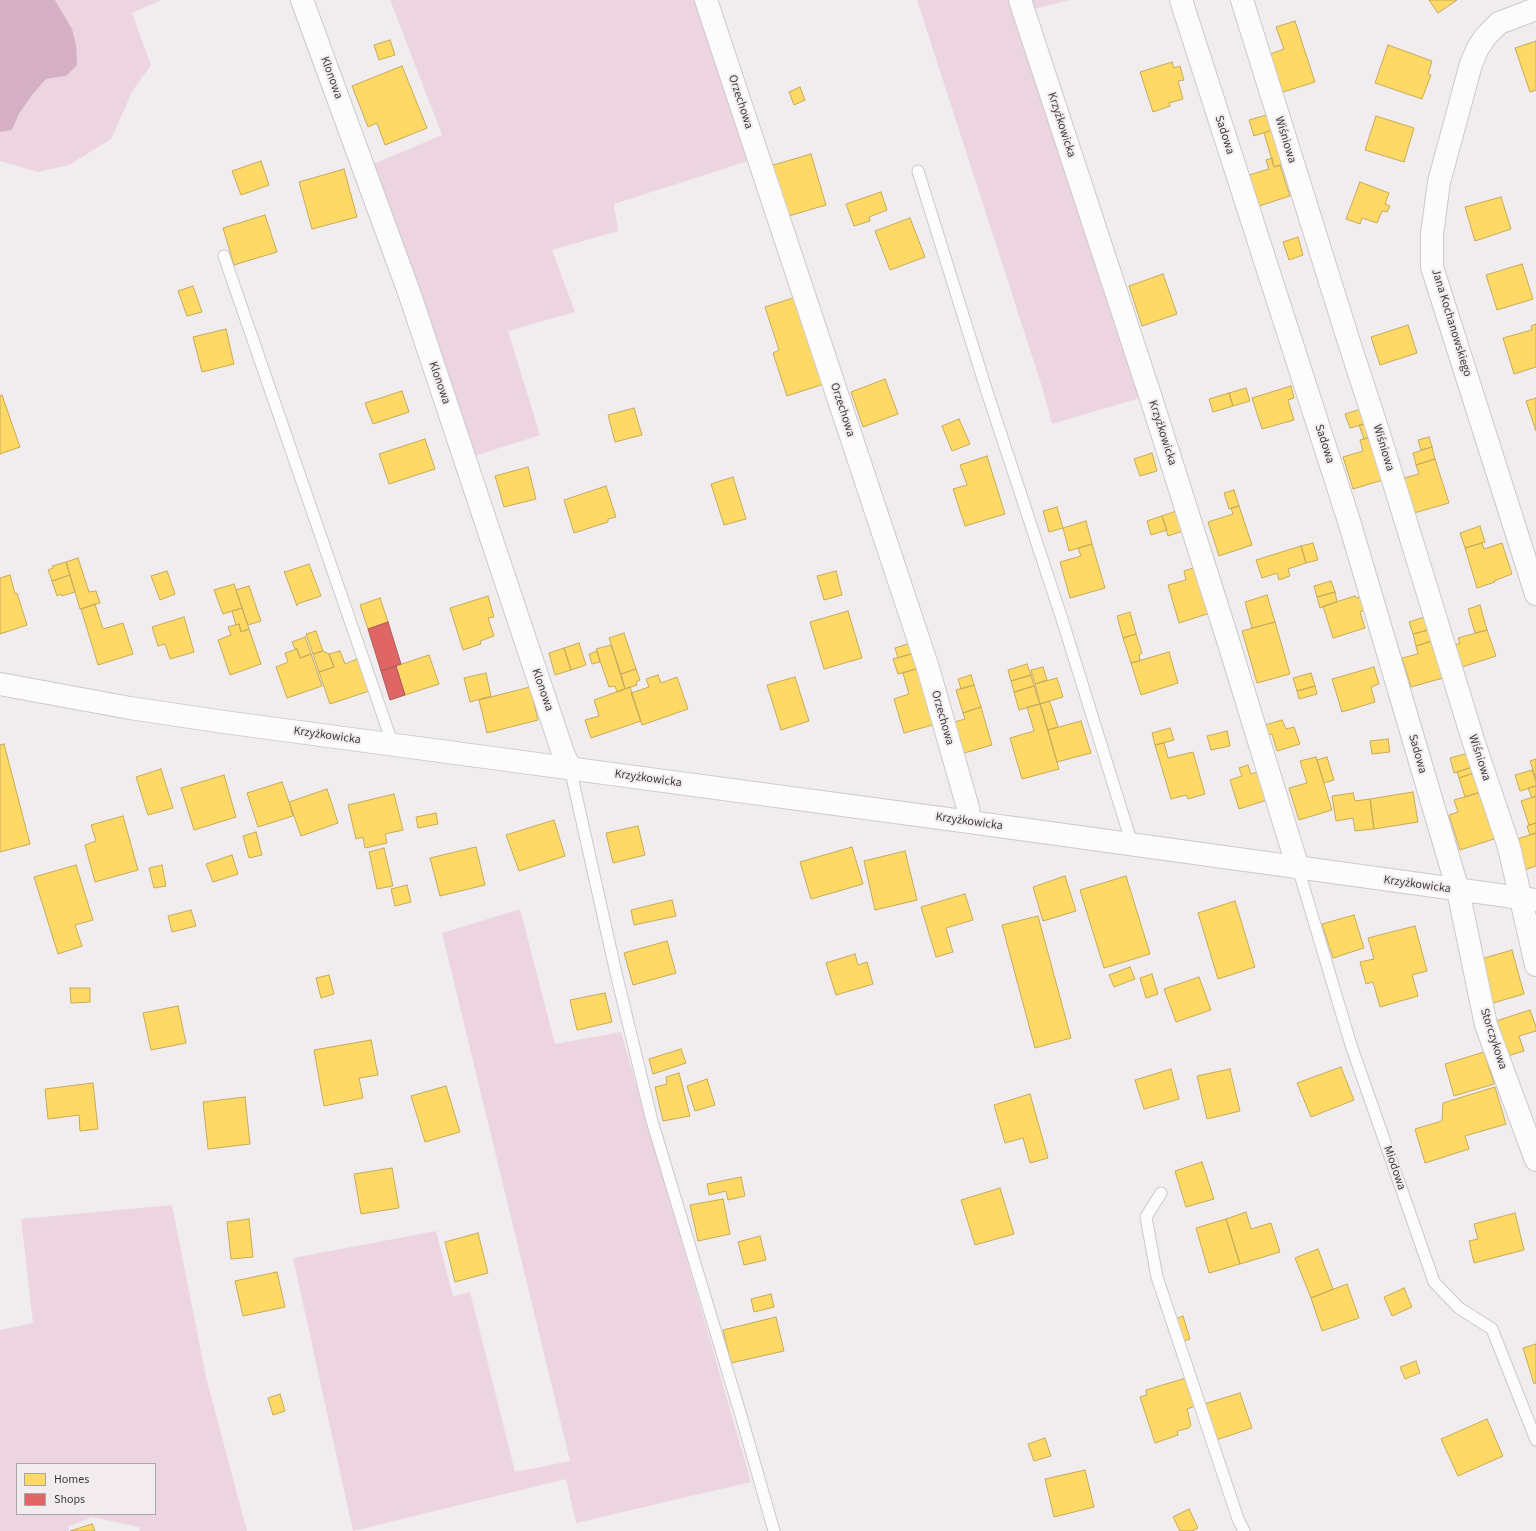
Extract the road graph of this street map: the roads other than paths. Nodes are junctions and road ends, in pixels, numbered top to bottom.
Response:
1 (302, 0) edge
2 (706, 0) edge
3 (1020, 0) edge
4 (1181, 0) edge
5 (1242, 0) edge
6 (1536, 9) edge
7 (918, 171) dead end
8 (224, 256) dead end
9 (1536, 594) edge
10 (0, 684) edge
11 (393, 745) junction
12 (570, 768) junction
13 (970, 822) junction
14 (1133, 845) junction
15 (1298, 868) junction
16 (1458, 890) junction
17 (1528, 899) edge
18 (1536, 965) edge
19 (1536, 1160) edge
20 (1161, 1193) dead end
21 (1536, 1440) edge
22 (774, 1531) edge
23 (1244, 1531) edge

1 - 12 street, Klonowa
2 - 13 street, Orzechowa
3 - 15 street, Krzyżkowicka
4 - 16 street, Sadowa
5 - 17 street, Wiśniowa
6 - 9 street, Jana Kochanowskiego
7 - 14 lane
8 - 11 lane
10 - 11 street, Krzyżkowicka
11 - 12 street, Krzyżkowicka
12 - 13 street, Krzyżkowicka
12 - 22 lane
13 - 14 street, Krzyżkowicka
14 - 15 street, Krzyżkowicka
15 - 16 street, Krzyżkowicka
15 - 21 lane, Miodowa
16 - 17 street, Krzyżkowicka
16 - 19 street, Storczykowa
17 - 18 street, Wiśniowa
20 - 23 lane

